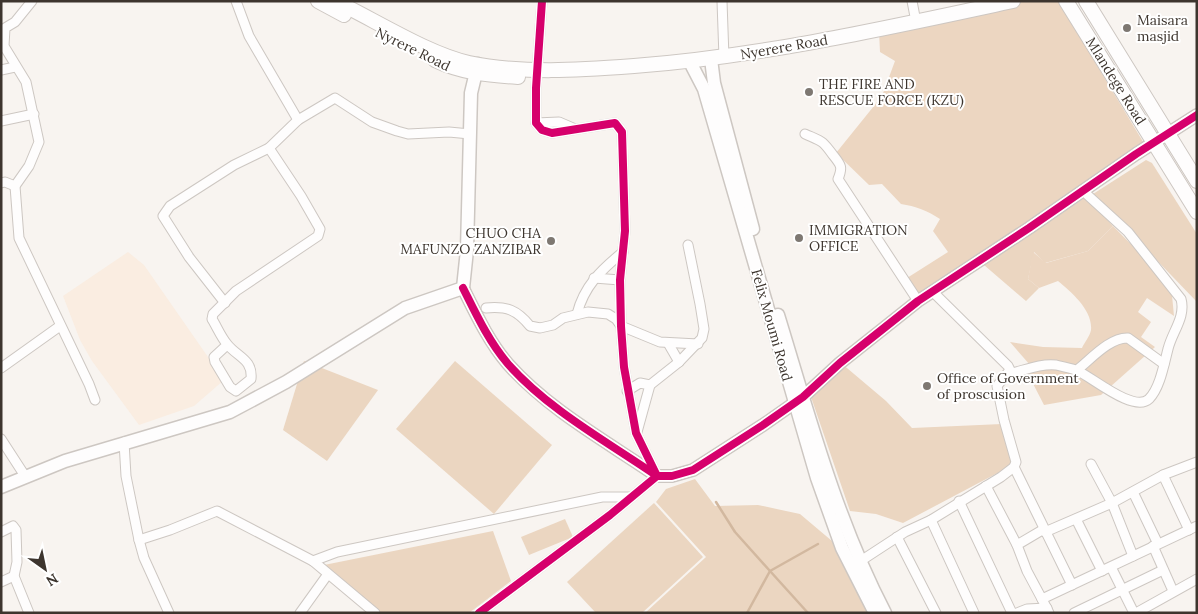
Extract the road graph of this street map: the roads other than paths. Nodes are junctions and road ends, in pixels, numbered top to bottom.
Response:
1 (32, 1) edge
2 (236, 1) edge
3 (318, 1) edge
4 (336, 1) edge
5 (542, 1) edge
6 (722, 1) edge
7 (912, 1) edge
8 (1013, 1) edge
9 (1066, 1) edge
10 (1086, 1) edge
11 (916, 22) junction
12 (718, 58) junction
13 (690, 62) junction
14 (15, 67) junction
15 (477, 69) junction
16 (1, 70) edge
17 (552, 72) joint
18 (537, 74) junction
19 (34, 114) junction
20 (1197, 115) edge
21 (298, 120) junction
22 (1, 121) edge
23 (1168, 133) junction
24 (470, 134) junction
25 (805, 134) dead end
26 (1154, 142) junction
27 (268, 148) junction
28 (1197, 182) edge
29 (1, 183) edge
30 (15, 186) junction
31 (1082, 190) junction
32 (1197, 212) edge
33 (688, 245) dead end
34 (622, 252) junction
35 (758, 262) junction
36 (594, 278) junction
37 (620, 280) junction
38 (463, 288) junction
39 (933, 292) junction
40 (918, 301) junction
41 (225, 303) junction
42 (486, 308) dead end
43 (577, 314) junction
44 (60, 326) junction
45 (620, 326) junction
46 (668, 343) junction
47 (227, 344) junction
48 (698, 344) junction
49 (679, 362) junction
50 (1164, 364) junction
51 (1, 368) edge
52 (1077, 370) junction
53 (1008, 374) junction
54 (650, 385) junction
55 (627, 391) junction
56 (95, 400) dead end
57 (798, 400) junction
58 (636, 433) junction
59 (1, 439) edge
60 (124, 442) junction
61 (1091, 464) dead end
62 (1196, 464) edge
63 (1014, 467) junction
64 (1163, 475) junction
65 (25, 476) junction
66 (657, 476) junction
67 (1, 486) edge
68 (986, 486) junction
69 (1133, 492) junction
70 (631, 497) junction
71 (959, 502) junction
72 (1112, 503) junction
73 (1076, 518) junction
74 (931, 520) junction
75 (1193, 528) edge
76 (1044, 530) junction
77 (1, 532) edge
78 (897, 537) junction
79 (139, 540) junction
80 (1017, 545) junction
81 (1155, 545) junction
82 (1133, 556) junction
83 (313, 561) junction
84 (855, 564) junction
85 (1106, 569) junction
86 (1162, 570) junction
87 (328, 574) junction
88 (14, 576) junction
89 (1197, 579) edge
90 (1, 582) edge
91 (1072, 584) junction
92 (1122, 589) junction
93 (1173, 591) junction
94 (1042, 599) junction
95 (365, 609) edge
96 (1048, 610) edge
97 (485, 611) edge
98 (29, 613) edge
99 (169, 613) edge
100 (300, 613) edge
101 (375, 613) edge
102 (875, 613) edge
103 (885, 613) edge
104 (936, 613) edge
105 (974, 613) edge
106 (1012, 613) edge
107 (1017, 613) edge
108 (1074, 613) edge
109 (1135, 613) edge

1 - 14 street
2 - 21 street
3 - 15 main road, Nyrere Road
4 - 15 main road, Nyrere Road
5 - 18 street
6 - 12 street
7 - 11 street
8 - 11 main road, Nyerere Road
9 - 26 main road, Mlandege Road
10 - 23 main road, Mlandege Road
11 - 12 main road, Nyerere Road
12 - 13 main road, Nyerere Road
12 - 35 main road, Felix Moumi Road
13 - 17 main road, Nyerere Road
13 - 35 main road, Felix Moumi Road
14 - 16 street
14 - 19 street
15 - 18 main road, Nyrere Road
15 - 24 main road
17 - 18 main road, Nyrere Road
18 - 34 street
19 - 22 street
19 - 30 street
20 - 23 street
21 - 24 street
21 - 27 street
23 - 26 street
23 - 28 main road, Mlandege Road
24 - 38 main road
25 - 40 street
26 - 31 street
26 - 32 main road, Mlandege Road
27 - 41 street
27 - 41 street
29 - 30 street
30 - 44 street
31 - 39 street
31 - 50 street
33 - 48 street
34 - 36 street
34 - 37 street
35 - 57 main road, Felix Moumi Road
36 - 37 street
36 - 43 street
37 - 45 street
38 - 60 main road
38 - 66 street
39 - 40 street
39 - 53 street
40 - 57 street
41 - 47 street
42 - 43 street
43 - 45 street
44 - 51 street
44 - 56 street
45 - 46 street
45 - 55 street
46 - 48 street
46 - 49 street
47 - 47 street
48 - 49 street
49 - 54 street
50 - 52 street
50 - 52 street
52 - 53 street
53 - 63 street
54 - 55 street
54 - 58 street
55 - 58 street
57 - 66 street
57 - 84 main road, Felix Moumi Road
58 - 66 street
59 - 65 street
60 - 65 main road
60 - 79 street
61 - 72 street
62 - 64 street
63 - 68 street
63 - 76 street
64 - 69 street
64 - 75 street
65 - 67 main road
66 - 70 street
68 - 71 street
68 - 80 street
69 - 72 street
69 - 81 street
70 - 83 street
70 - 97 street
71 - 74 street
71 - 106 street
72 - 73 street
72 - 82 street
73 - 76 street
73 - 85 street
74 - 78 street
74 - 105 street
75 - 81 street
76 - 80 street
76 - 91 street
77 - 88 street
78 - 84 street
78 - 104 street
79 - 83 street
79 - 99 street
80 - 94 street
81 - 82 street
81 - 86 street
82 - 85 street
83 - 87 street
84 - 102 main road, Felix Moumi Road
84 - 103 main road, Felix Moumi Road
85 - 91 street
85 - 92 street
86 - 92 street
86 - 93 street
87 - 95 street
87 - 100 street
88 - 90 street
88 - 98 street
89 - 93 street
91 - 94 street
92 - 108 street
92 - 109 street
93 - 109 street
94 - 96 street
95 - 101 street
96 - 107 street

